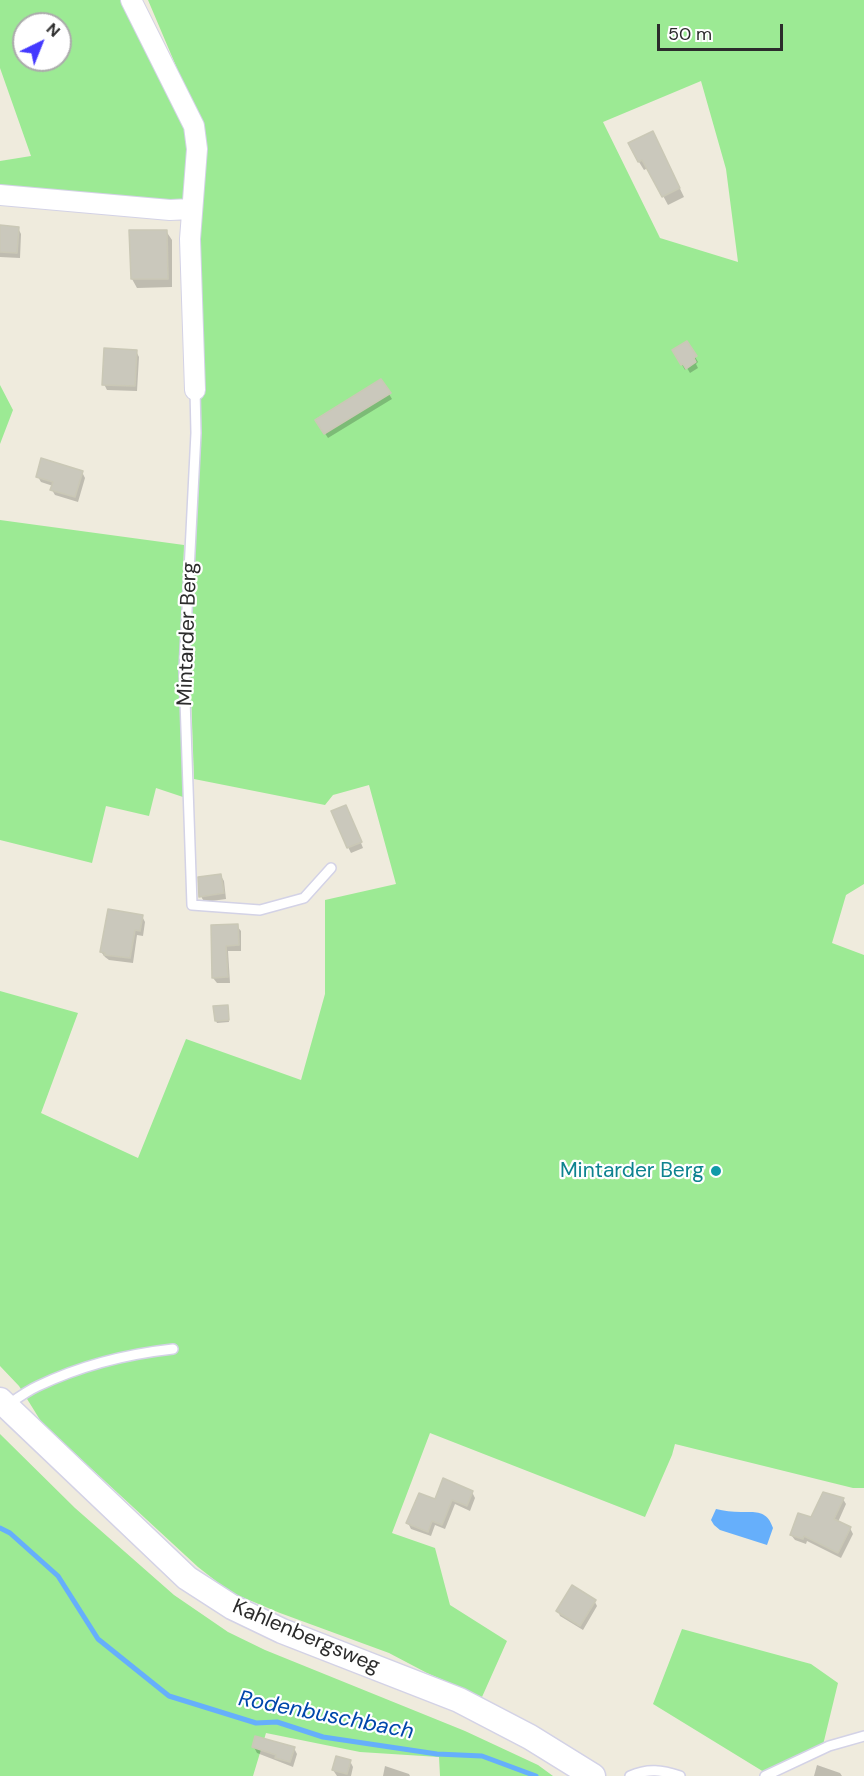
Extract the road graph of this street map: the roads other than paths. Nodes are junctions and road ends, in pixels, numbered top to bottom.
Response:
1 (131, 0) edge
2 (0, 195) edge
3 (191, 208) junction
4 (195, 390) joint
5 (331, 868) dead end
6 (172, 1349) dead end
7 (3, 1403) edge
8 (864, 1736) edge
9 (593, 1776) edge
10 (630, 1776) edge
11 (680, 1776) edge
12 (765, 1776) edge

1 - 3 street, Mintarder Berg
2 - 3 street
3 - 4 street, Mintarder Berg
4 - 5 lane, Mintarder Berg
6 - 7 lane
7 - 9 street, Kahlenbergsweg
8 - 12 lane
10 - 11 lane

